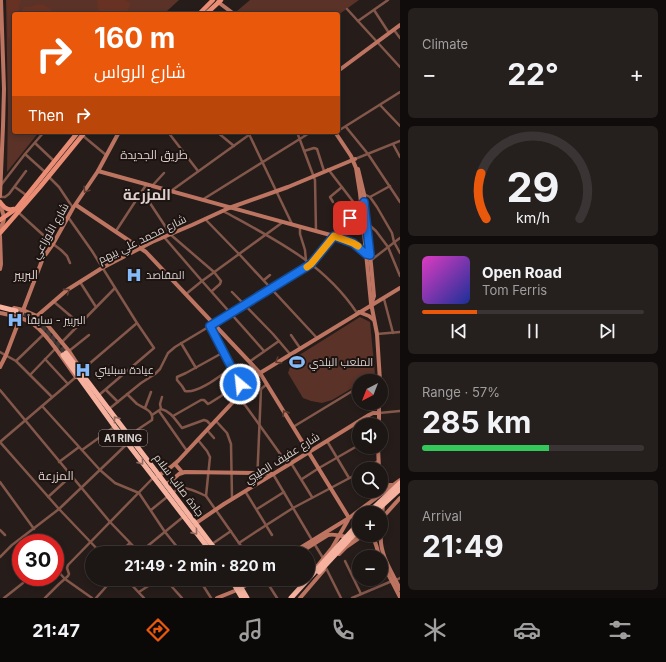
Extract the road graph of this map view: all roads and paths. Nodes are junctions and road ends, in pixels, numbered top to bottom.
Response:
1 (1, 0) edge
2 (213, 0) edge
3 (388, 0) edge
4 (219, 1) edge
5 (347, 9) dead end
6 (374, 10) junction
7 (201, 12) edge
8 (208, 12) edge
9 (232, 12) edge
10 (358, 21) junction
11 (400, 25) edge
12 (394, 30) junction
13 (389, 33) junction
14 (400, 38) edge
15 (377, 42) junction
16 (400, 67) edge
17 (340, 70) edge
18 (400, 92) edge
19 (380, 104) junction
20 (400, 126) edge
21 (346, 127) junction
22 (340, 130) edge
23 (42, 134) edge
24 (81, 134) edge
25 (81, 134) edge
26 (83, 134) edge
27 (118, 134) edge
28 (170, 134) edge
29 (219, 134) edge
30 (248, 134) edge
31 (249, 134) edge
32 (298, 134) edge
33 (308, 134) edge
34 (337, 134) edge
35 (300, 139) junction
36 (400, 141) edge
37 (34, 143) junction
38 (393, 144) junction
39 (234, 146) junction
40 (304, 151) junction
41 (25, 154) junction
42 (368, 154) junction
43 (106, 156) junction
44 (400, 157) edge
45 (353, 158) junction
46 (54, 161) junction
47 (262, 162) junction
48 (326, 170) junction
49 (26, 171) dead end
50 (98, 171) junction
51 (198, 171) junction
52 (164, 173) dead end
53 (47, 174) junction
54 (313, 176) junction
55 (1, 185) edge
56 (146, 185) junction
57 (152, 186) junction
58 (390, 186) junction
59 (15, 187) junction
60 (342, 187) junction
61 (142, 191) junction
62 (170, 191) junction
63 (276, 191) junction
64 (364, 194) junction
65 (26, 195) junction
66 (0, 197) edge
67 (370, 197) junction
68 (202, 200) junction
69 (333, 202) dead end
70 (400, 202) edge
71 (0, 203) edge
72 (361, 205) junction
73 (75, 206) junction
74 (229, 208) junction
75 (17, 210) junction
76 (222, 211) junction
77 (68, 217) junction
78 (2, 218) edge
79 (204, 219) junction
80 (10, 222) junction
81 (283, 222) junction
82 (366, 222) junction
83 (292, 225) junction
84 (300, 227) junction
85 (0, 228) edge
86 (116, 230) junction
87 (316, 231) junction
88 (0, 232) edge
89 (171, 234) junction
90 (266, 234) junction
91 (0, 236) edge
92 (334, 236) junction
93 (164, 237) junction
94 (400, 238) edge
95 (394, 242) junction
96 (53, 244) junction
97 (388, 247) junction
98 (141, 248) junction
99 (400, 253) edge
100 (239, 254) junction
101 (368, 254) junction
102 (306, 261) junction
103 (369, 262) junction
104 (70, 263) dead end
105 (311, 264) junction
106 (102, 268) junction
107 (0, 270) edge
108 (214, 272) junction
109 (270, 275) dead end
110 (400, 276) edge
111 (264, 280) junction
112 (202, 281) junction
113 (80, 282) junction
114 (115, 288) junction
115 (272, 289) junction
116 (400, 289) edge
117 (212, 291) junction
118 (232, 292) dead end
119 (186, 294) junction
120 (384, 298) junction
121 (53, 301) junction
122 (245, 305) junction
123 (371, 305) junction
124 (0, 306) edge
125 (96, 307) junction
126 (23, 310) junction
127 (0, 312) edge
128 (358, 313) junction
129 (17, 314) junction
130 (231, 314) junction
131 (39, 317) junction
132 (374, 320) junction
133 (30, 322) junction
134 (137, 323) junction
135 (80, 324) junction
136 (212, 325) junction
137 (37, 327) junction
138 (400, 332) edge
139 (392, 333) junction
140 (44, 334) junction
141 (89, 334) dead end
142 (377, 334) junction
143 (291, 335) dead end
144 (317, 338) junction
145 (279, 341) junction
146 (62, 342) junction
147 (181, 343) junction
148 (300, 348) junction
149 (55, 349) junction
150 (264, 351) junction
151 (0, 352) edge
152 (224, 352) junction
153 (66, 353) junction
154 (290, 354) junction
155 (6, 355) junction
156 (45, 359) junction
157 (16, 361) junction
158 (249, 362) junction
159 (0, 367) edge
160 (196, 368) junction
161 (231, 368) junction
162 (82, 370) junction
163 (260, 373) junction
164 (380, 374) edge
165 (30, 375) junction
166 (76, 377) junction
167 (68, 384) junction
168 (240, 384) junction
169 (249, 384) junction
170 (267, 384) junction
171 (261, 389) junction
172 (0, 390) edge
173 (106, 390) junction
174 (352, 391) edge
175 (151, 392) dead end
176 (127, 394) junction
177 (99, 395) junction
178 (52, 397) junction
179 (93, 397) junction
180 (162, 397) dead end
181 (237, 397) junction
182 (118, 402) junction
183 (42, 406) junction
184 (145, 408) junction
185 (108, 409) junction
186 (160, 410) junction
187 (400, 411) edge
188 (379, 413) junction
189 (152, 415) junction
190 (173, 416) junction
191 (379, 418) edge
192 (26, 420) junction
193 (215, 420) junction
194 (211, 425) junction
195 (260, 425) junction
196 (115, 427) junction
197 (293, 427) junction
198 (207, 430) junction
199 (132, 438) junction
200 (214, 438) dead end
201 (198, 440) junction
202 (327, 441) junction
203 (0, 442) edge
204 (127, 444) junction
205 (79, 447) junction
206 (352, 449) edge
207 (82, 450) junction
208 (187, 451) junction
209 (309, 452) junction
210 (378, 454) edge
211 (337, 457) junction
212 (378, 461) edge
213 (59, 462) junction
214 (175, 464) junction
215 (290, 464) junction
216 (318, 468) junction
217 (100, 470) junction
218 (182, 472) junction
219 (208, 472) junction
220 (231, 473) junction
221 (258, 473) junction
222 (273, 474) junction
223 (159, 475) junction
224 (71, 476) junction
225 (352, 476) edge
226 (154, 478) junction
227 (349, 478) junction
228 (302, 479) junction
229 (400, 480) edge
230 (0, 482) edge
231 (400, 483) edge
232 (258, 484) junction
233 (166, 485) junction
234 (388, 485) edge
235 (393, 485) junction
236 (3, 486) junction
237 (82, 488) junction
238 (331, 488) junction
239 (388, 488) edge
240 (0, 489) edge
241 (400, 489) edge
242 (246, 491) junction
243 (284, 492) junction
244 (139, 493) junction
245 (173, 493) junction
246 (168, 496) junction
247 (206, 496) junction
248 (48, 497) junction
249 (312, 497) junction
250 (375, 498) joint
251 (382, 498) edge
252 (400, 498) edge
253 (232, 499) junction
254 (383, 504) joint
255 (375, 506) edge
256 (382, 506) edge
257 (293, 508) junction
258 (59, 509) junction
259 (216, 509) junction
260 (257, 509) junction
261 (151, 510) junction
262 (388, 511) edge
263 (183, 517) junction
264 (349, 518) junction
265 (110, 522) junction
266 (196, 523) junction
267 (266, 524) junction
268 (34, 528) junction
269 (0, 530) edge
270 (231, 531) junction
271 (352, 531) edge
272 (165, 532) junction
273 (27, 534) edge
274 (5, 535) dead end
275 (272, 535) dead end
276 (338, 536) junction
277 (352, 536) edge
278 (352, 537) edge
279 (91, 542) junction
280 (313, 542) junction
281 (353, 542) edge
282 (381, 542) edge
283 (130, 543) junction
284 (239, 543) junction
285 (12, 546) edge
286 (95, 546) edge
287 (126, 546) edge
288 (133, 546) edge
289 (148, 546) edge
290 (176, 546) edge
291 (209, 546) edge
292 (210, 546) edge
293 (213, 546) edge
294 (241, 546) edge
295 (305, 546) edge
296 (308, 546) edge
297 (0, 557) edge
298 (323, 558) junction
299 (345, 561) dead end
300 (315, 568) edge
301 (326, 568) junction
302 (388, 569) edge
303 (351, 573) joint
304 (65, 579) junction
305 (396, 580) edge
306 (18, 586) edge
307 (107, 586) edge
308 (133, 586) edge
309 (148, 586) edge
310 (171, 586) edge
311 (203, 586) edge
312 (269, 586) edge
313 (300, 586) edge
314 (239, 587) junction
315 (400, 589) edge
316 (139, 592) junction
317 (361, 594) junction
318 (400, 596) edge
319 (4, 598) edge
320 (45, 598) edge
321 (92, 598) edge
322 (96, 598) edge
323 (144, 598) edge
324 (182, 598) edge
325 (210, 598) edge
326 (217, 598) edge
327 (242, 598) edge
328 (248, 598) edge
329 (277, 598) edge
330 (290, 598) edge
331 (296, 598) edge
332 (300, 598) edge
333 (341, 598) edge
334 (352, 598) edge

1 - 55 street
2 - 7 main road
3 - 6 street
4 - 8 main road
4 - 9 street
5 - 10 street
6 - 10 street
6 - 13 street
10 - 15 street
11 - 12 street
12 - 13 street
12 - 14 street
13 - 15 street
15 - 16 street
15 - 17 street
18 - 19 street
19 - 20 street
19 - 21 street
21 - 22 street
21 - 42 street
23 - 37 street
24 - 46 main road
25 - 53 main road
26 - 43 street
27 - 43 street, شارع الأوزاعي
28 - 51 street
29 - 39 street
30 - 39 street
31 - 47 street
32 - 35 street
33 - 35 street
34 - 45 street
35 - 40 street
35 - 47 street
36 - 38 street
37 - 41 street
37 - 46 street
38 - 42 street
38 - 44 street
39 - 51 street
40 - 48 street
40 - 54 street
41 - 53 street
41 - 55 street
42 - 45 street
42 - 58 street
43 - 50 street, شارع الأوزاعي
45 - 48 street, شارع محمد علي بيهم
45 - 64 street
45 - 72 street
46 - 53 main road
47 - 63 street
47 - 68 street
48 - 54 street, شارع محمد علي بيهم
48 - 60 street
49 - 59 street
50 - 56 street
50 -> 73 street, شارع الأوزاعي
51 - 62 street
52 - 57 street
53 - 65 main road
53 - 73 street
53 - 75 main road
54 - 63 street, شارع محمد علي بيهم
54 - 87 street
55 - 66 street
56 - 57 street
56 - 61 street
57 - 62 street
58 - 67 street
58 - 70 street
59 - 65 street
59 - 66 street
60 - 69 street
60 - 72 street
61 - 86 street
61 - 89 street
62 - 68 street
63 - 74 street, شارع محمد علي بيهم
63 - 83 street
64 - 67 street
64 - 72 street
65 - 75 main road
67 - 95 street
68 - 74 street
71 - 75 main road
71 - 78 street
72 - 82 street
72 - 92 street
72 - 101 street
73 - 77 street, شارع الأوزاعي
73 - 86 street
74 - 76 street, شارع محمد علي بيهم
74 - 81 street
75 - 78 main road
75 - 80 main road
75 - 96 street
76 - 79 street, شارع محمد علي بيهم
76 - 90 street
77 - 96 street, شارع الأوزاعي
77 - 106 street
78 - 85 street
79 - 89 street, شارع محمد علي بيهم
79 - 100 street
80 - 88 main road
80 - 91 main road
81 - 83 street
81 - 90 street
82 - 97 street
82 - 101 street
83 - 84 street
84 - 87 street
84 - 102 street
86 - 98 street
87 - 92 street
89 - 93 street, شارع محمد علي بيهم
89 - 108 street
90 - 100 street
90 - 102 street
91 - 107 street
92 - 101 street
92 - 105 street
93 - 98 street, شارع محمد علي بيهم
93 - 112 street
94 - 95 street
95 - 97 street
95 - 99 street
96 - 104 street
96 - 126 street, شارع الأوزاعي
97 - 103 street
97 - 110 street
98 - 106 street, شارع محمد علي بيهم
98 - 119 street
100 - 108 street
100 - 111 street
101 - 103 street
102 - 105 street
103 - 123 street
105 - 115 street
105 - 128 street
106 - 113 street, شارع محمد علي بيهم
106 - 114 street
108 - 112 street
108 - 117 street
109 - 111 street
111 - 115 street
112 - 117 street
112 - 119 street
121 -> 113 street, شارع محمد علي بيهم
113 - 125 street
114 - 125 street
114 - 134 street
115 - 122 street
115 - 144 street
116 - 120 street
117 - 130 street
118 - 122 street
119 - 136 street
120 - 123 street
120 - 139 street
121 - 131 street, شارع محمد علي بيهم
121 - 135 street
122 - 130 street
122 - 145 street
123 - 128 street
123 - 132 street
124 - 129 highway
125 - 135 street
126 - 129 street, شارع الأوزاعي
126 - 129 street, جادة صائب سلام
126 - 131 street, جادة صائب سلام
127 - 129 highway
128 - 132 street
128 - 144 street
129 - 133 street
129 - 155 street, شارع الأوزاعي
130 - 136 street
130 - 150 street
131 - 133 street, شارع محمد علي بيهم
131 - 137 street
131 - 146 street, جادة صائب سلام
132 - 142 street
133 - 137 street
134 - 162 street
134 - 173 street
135 - 146 street
136 - 147 street
136 - 152 street
136 - 158 street
137 - 140 street
138 - 139 street
139 - 142 street
140 - 149 street
140 - 157 street
141 - 153 street
142 - 164 street
143 - 148 street
144 - 148 street
145 - 150 street
145 - 154 street
146 - 153 street, جادة صائب سلام
147 - 160 street
147 - 176 street
148 - 154 street
149 - 156 street
149 - 166 street
150 - 158 street
151 - 155 street
152 - 160 street
152 - 161 street
153 - 162 street, جادة صائب سلام
153 - 177 highway, جادة صائب سلام / A1 RING
153 - 179 highway, جادة صائب سلام / A1 RING
154 -> 163 street
155 - 157 street
155 - 159 street, شارع الأوزاعي
156 - 165 street
156 - 167 street
157 - 165 street
158 - 163 street
160 - 161 street
161 - 168 street
162 - 177 highway
163 - 169 street
163 - 170 street
165 - 178 street
166 - 167 street
166 - 179 highway
167 - 178 street
168 - 169 street
168 - 190 street
169 - 171 street
169 - 181 street
170 - 171 street
197 -> 170 street
171 - 195 street
172 - 192 street
173 - 177 street
173 - 182 street
174 - 197 street
175 - 184 street
176 - 182 street
176 - 184 street
177 - 185 highway, جادة صائب سلام / A1 RING
178 - 183 street
179 - 196 highway, جادة صائب سلام / A1 RING
180 - 186 street
181 - 193 street
181 - 195 street
182 - 185 street
183 - 192 street
183 - 205 street
184 - 189 street
199 -> 185 highway, جادة صائب سلام / A1 RING
186 - 189 street
186 - 190 street
186 - 208 street
187 - 188 street
188 - 191 street
188 - 202 street, شارع عفيف الطيبي
189 - 199 street
190 - 194 street
192 - 203 street
192 - 213 street
193 - 194 street
193 - 220 street
194 - 198 street
195 - 215 street
195 - 221 street
196 - 204 highway, جادة صائب سلام / A1 RING
196 - 207 street
197 - 209 street
198 - 200 street
198 - 201 street
199 - 223 highway, جادة صائب سلام / A1 RING
201 - 208 street
201 - 219 street
202 - 209 street, شارع عفيف الطيبي
202 - 211 street
203 - 248 street
204 - 217 street
204 -> 226 highway, جادة صائب سلام / A1 RING
205 - 207 street
205 - 213 street
206 - 211 street
207 - 217 street
208 - 214 street
209 - 215 street, شارع عفيف الطيبي
209 - 216 street
210 - 212 street
211 - 216 street
211 - 227 street
213 - 224 street
214 - 218 street
214 - 223 street
215 - 222 street, شارع عفيف الطيبي
215 - 228 street
216 - 228 street
216 - 238 street
217 - 237 street
217 - 244 street
218 - 219 street
218 - 233 street
219 - 220 street
219 - 247 street
220 - 221 street
220 - 253 street
221 - 222 street
221 - 232 street
222 - 232 street, شارع عفيف الطيبي
222 - 243 street
223 - 226 street
223 - 233 highway, جادة صائب سلام / A1 RING
224 - 237 street
224 - 248 street
225 - 227 street
226 - 244 street
226 - 246 highway, جادة صائب سلام / A1 RING
227 - 238 street
228 - 249 street
229 - 235 street
230 - 236 street
231 - 255 highway
232 - 242 street, شارع عفيف الطيبي
233 - 245 highway, جادة صائب سلام / A1 RING
234 - 235 street
235 - 239 street
236 - 240 street
236 - 268 street
237 - 258 street
237 - 265 street
238 - 249 street
238 - 264 street
241 - 256 highway
242 - 253 street, شارع عفيف الطيبي
242 - 260 street
243 - 257 street
243 - 260 street
244 - 261 street
244 - 265 street
245 - 247 street
245 - 266 highway, جادة صائب سلام / A1 RING
246 - 261 street
246 - 263 highway, جادة صائب سلام / A1 RING
247 - 259 street
248 - 258 street
249 - 257 street
250 - 254 street
250 - 264 street
251 - 254 street
252 - 262 street
253 - 259 street, شارع عفيف الطيبي
257 - 267 street
257 - 280 street
258 - 268 street
258 - 279 street
259 - 266 street, شارع عفيف الطيبي
259 - 270 street
260 - 267 street
261 - 272 street
263 - 272 street
263 -> 291 highway, جادة صائب سلام / A1 RING
264 - 276 street
264 - 280 street
265 - 279 street
265 - 283 street
266 - 292 highway, جادة صائب سلام / A1 RING
267 - 275 street
267 - 284 street
268 - 273 street
269 - 274 street
270 - 284 street
270 - 293 street
271 - 330 highway
272 - 289 street
272 - 290 street
276 - 278 street
276 - 280 street
276 - 298 street
277 - 331 highway
279 - 286 street
279 - 304 street
280 - 295 street
280 - 296 street
280 - 298 street
281 - 301 street
282 - 305 street
283 - 287 street
283 - 288 street
284 - 294 street
285 - 297 street
298 - 300 street
299 - 303 street
301 - 332 street
301 - 333 street
302 - 305 street
303 - 317 street
304 - 320 street
304 - 321 street
305 - 315 street
305 - 317 street
305 - 318 street
306 - 319 street
307 - 322 street
308 - 316 street
309 - 316 street
310 - 324 street
311 - 325 street
312 - 329 street
313 - 330 street
314 - 326 street
314 - 327 highway
314 - 328 highway
316 - 323 street
317 - 334 street

